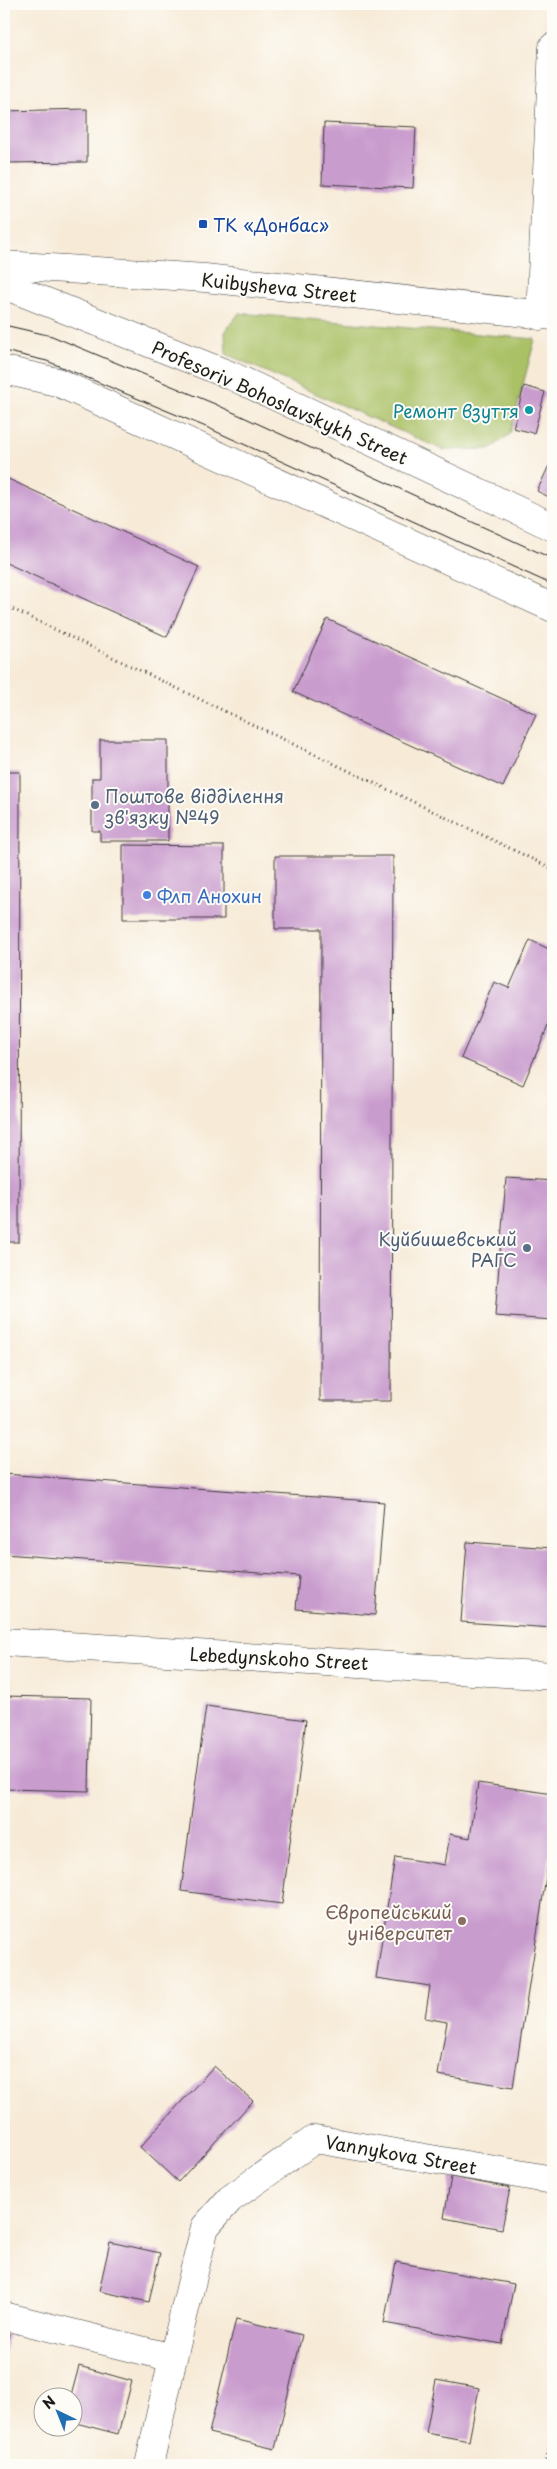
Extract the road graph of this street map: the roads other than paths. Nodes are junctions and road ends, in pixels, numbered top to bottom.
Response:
1 (553, 47) edge
2 (4, 265) edge
3 (4, 285) edge
4 (547, 316) edge
5 (4, 370) edge
6 (553, 527) edge
7 (553, 608) edge
8 (4, 1642) edge
9 (553, 1676) edge
10 (553, 2180) edge
11 (4, 2316) edge
12 (173, 2358) junction
13 (149, 2465) edge

1 - 4 street
2 - 4 street, Kuibysheva Street
3 - 6 street, Profesoriv Bohoslavskykh Street
5 - 7 street
8 - 9 street, Lebedynskoho Street
10 - 12 street, Vannykova Street
11 - 12 street
12 - 13 street, Vannykova Street

